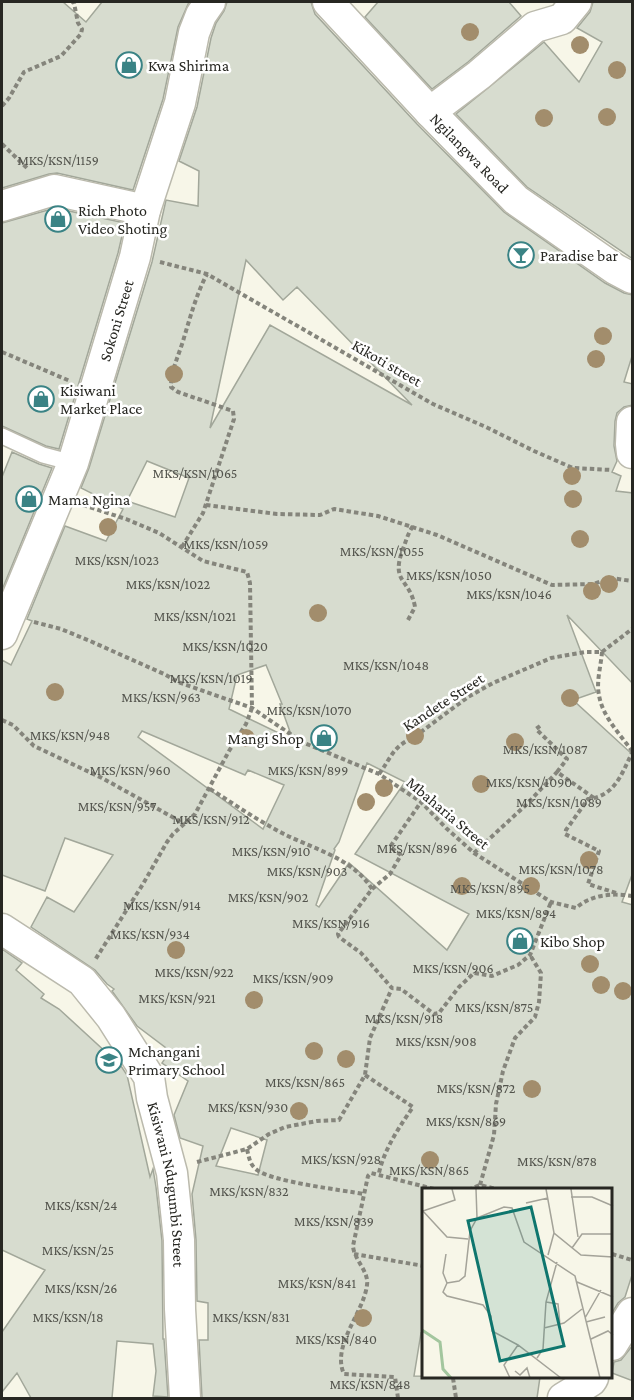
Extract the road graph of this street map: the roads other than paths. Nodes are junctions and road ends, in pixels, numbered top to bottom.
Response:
1 (210, 2) edge
2 (328, 2) edge
3 (576, 2) edge
4 (430, 112) junction
5 (2, 206) edge
6 (145, 210) junction
7 (633, 278) edge
8 (633, 422) edge
9 (2, 436) edge
10 (73, 463) junction
11 (628, 463) edge
12 (5, 626) edge
13 (2, 929) edge
14 (633, 1313) edge
15 (613, 1343) edge
16 (592, 1379) edge
17 (185, 1398) edge
18 (563, 1398) edge

1 - 6 street, Sokoni Street
2 - 4 street, Ngilangwa Road
3 - 4 street
4 - 7 street, Ngilangwa Road
5 - 6 street
6 - 10 street, Sokoni Street
8 - 11 street
9 - 10 lane
10 - 12 street, Sokoni Street
13 - 17 street, Kisiwani Ndugumbi Street
14 - 15 street
16 - 18 street

